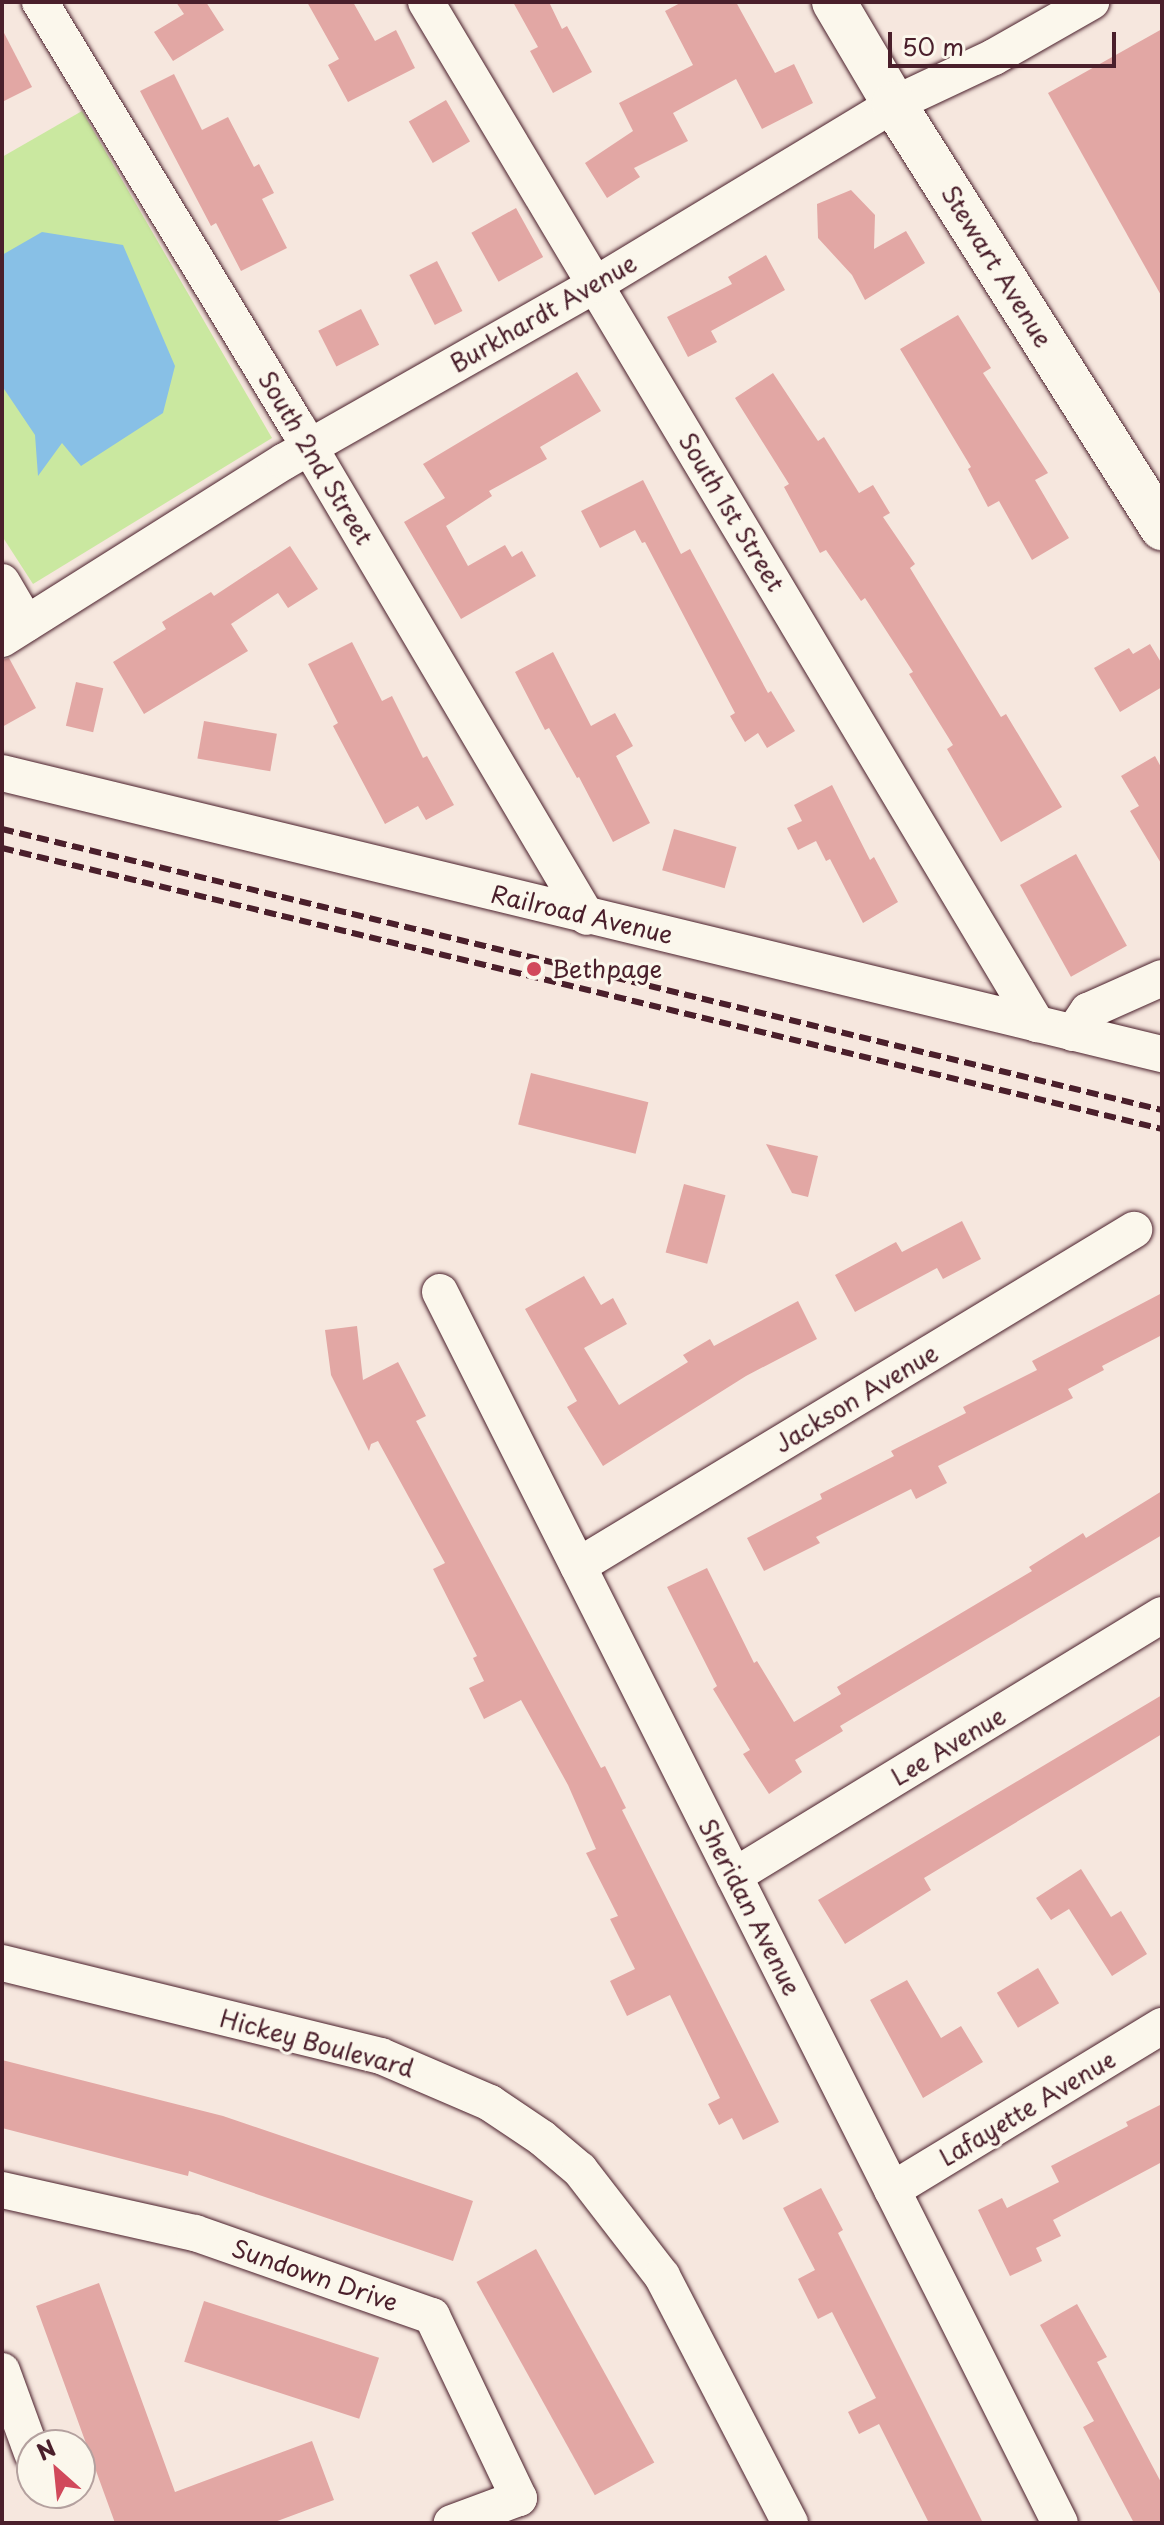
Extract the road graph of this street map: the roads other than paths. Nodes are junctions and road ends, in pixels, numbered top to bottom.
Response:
1 (40, 2) edge
2 (426, 2) edge
3 (834, 2) edge
4 (1091, 2) edge
5 (894, 104) junction
6 (596, 284) junction
7 (309, 447) junction
8 (1162, 528) edge
9 (2, 582) edge
10 (14, 631) edge
11 (2, 773) edge
12 (587, 917) junction
13 (1162, 978) edge
14 (1037, 1024) junction
15 (1073, 1033) junction
16 (1162, 1054) edge
17 (1134, 1230) dead end
18 (440, 1292) dead end
19 (578, 1566) junction
20 (1162, 1615) edge
21 (734, 1876) junction
22 (2, 1963) edge
23 (1162, 2026) edge
24 (2, 2190) edge
25 (892, 2190) junction
26 (2, 2371) edge
27 (23, 2429) edge
28 (452, 2523) edge
29 (790, 2523) edge
30 (1060, 2523) edge

1 - 7 street, South 2nd Street
2 - 6 street, South 1st Street
3 - 5 main road, Stewart Avenue
4 - 5 street, Burkhardt Avenue
5 - 6 street, Burkhardt Avenue
5 - 8 main road, Stewart Avenue
6 - 7 street, Burkhardt Avenue
6 - 14 street, South 1st Street
7 - 10 street, Burkhardt Avenue
7 - 12 street, South 2nd Street
9 - 10 street
11 - 12 street, Railroad Avenue
12 - 14 street, Railroad Avenue
13 - 15 street
14 - 15 street, Railroad Avenue
15 - 16 street, Railroad Avenue
17 - 19 street, Jackson Avenue
18 - 19 street, Sheridan Avenue
19 - 21 street, Sheridan Avenue
20 - 21 street, Lee Avenue
21 - 25 street, Sheridan Avenue
22 - 29 street, Hickey Boulevard
23 - 25 street, Lafayette Avenue
24 - 28 street, Sundown Drive
25 - 30 street, Sheridan Avenue
26 - 27 street

